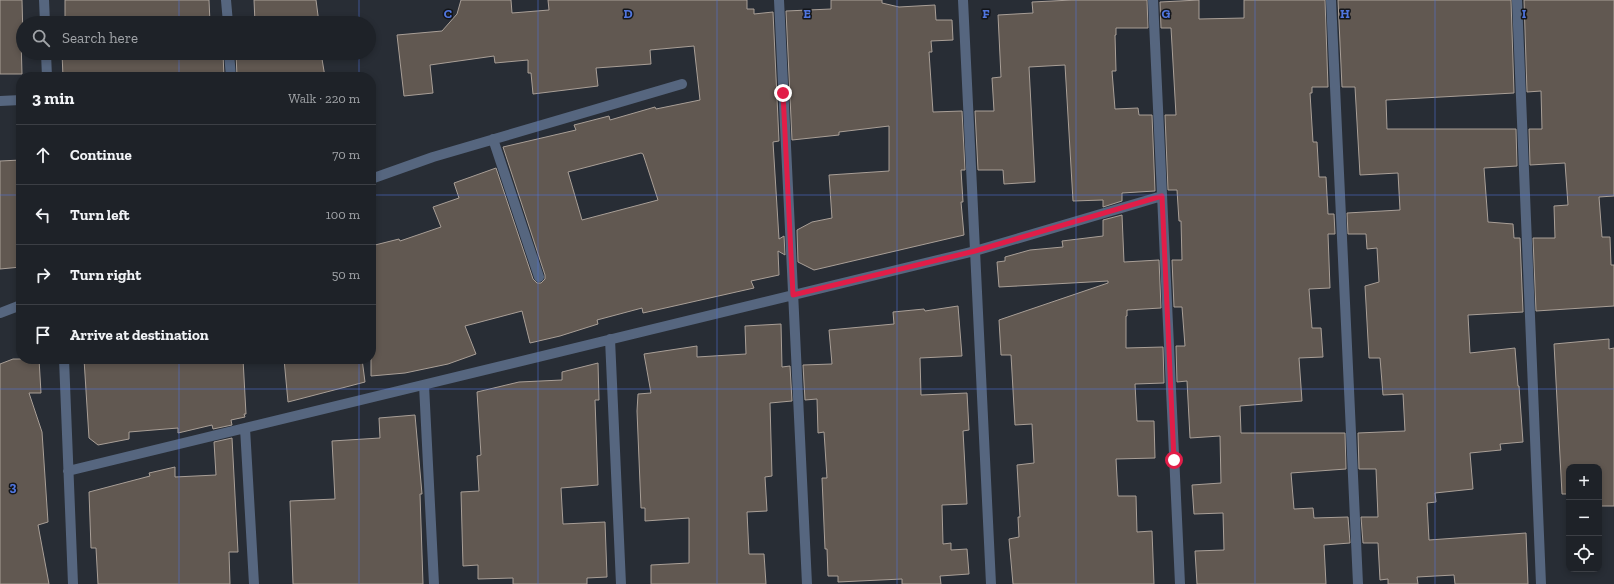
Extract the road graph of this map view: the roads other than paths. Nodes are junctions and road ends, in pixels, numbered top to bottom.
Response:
1 (44, 0) edge
2 (226, 0) edge
3 (779, 0) edge
4 (963, 0) edge
5 (1153, 0) edge
6 (1331, 0) edge
7 (1517, 0) edge
8 (45, 16) edge
9 (227, 16) edge
10 (46, 60) edge
11 (230, 60) edge
12 (47, 72) edge
13 (231, 72) edge
14 (682, 84) dead end
15 (16, 100) edge
16 (0, 101) edge
17 (493, 140) junction
18 (376, 177) edge
19 (1162, 196) junction
20 (975, 251) junction
21 (539, 278) dead end
22 (793, 295) junction
23 (16, 307) edge
24 (0, 313) edge
25 (610, 339) junction
26 (64, 364) edge
27 (424, 384) junction
28 (245, 428) junction
29 (68, 471) junction
30 (73, 584) edge
31 (254, 584) edge
32 (434, 584) edge
33 (621, 584) edge
34 (807, 584) edge
35 (991, 584) edge
36 (1180, 584) edge
37 (1358, 584) edge
38 (1541, 584) edge

1 - 8 street
2 - 9 street
3 - 22 street
4 - 20 street
5 - 19 street
6 - 37 street
7 - 38 street
10 - 12 street
11 - 13 street
14 - 17 street
15 - 16 street
17 - 18 street
17 - 21 street
19 - 20 street
19 - 36 street
20 - 22 street
20 - 35 street
22 - 25 street
22 - 34 street
23 - 24 street
25 - 27 street
25 - 33 street
26 - 29 street
27 - 28 street
27 - 32 street
28 - 29 street
28 - 31 street
29 - 30 street

